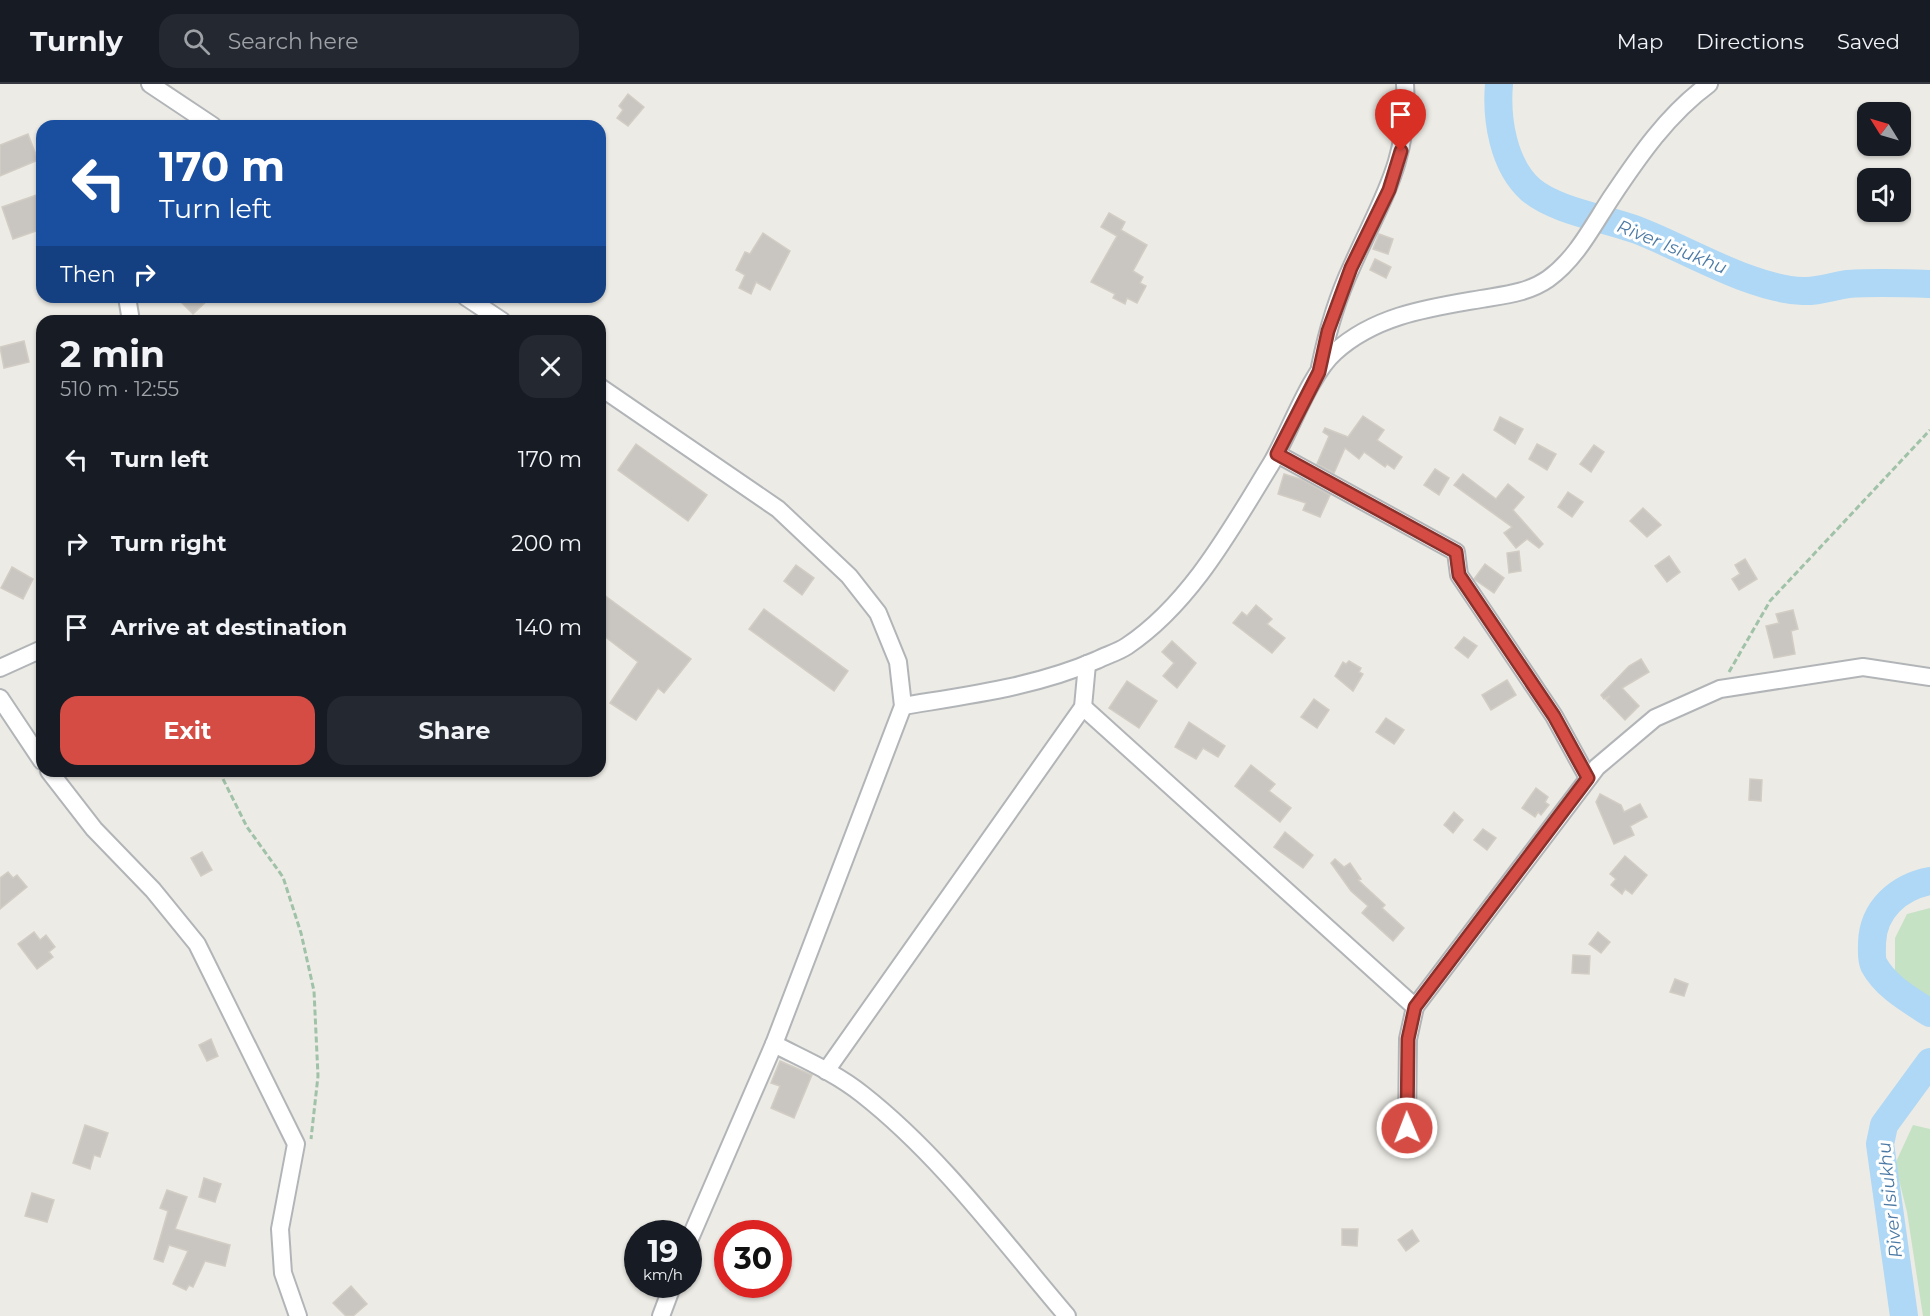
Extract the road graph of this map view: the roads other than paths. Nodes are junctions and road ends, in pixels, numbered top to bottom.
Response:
1 (150, 84) edge
2 (1405, 84) edge
3 (1709, 84) edge
4 (203, 120) edge
5 (475, 303) edge
6 (493, 315) edge
7 (1319, 372) junction
8 (606, 391) edge
9 (1277, 454) junction
10 (36, 652) edge
11 (1087, 664) junction
12 (0, 668) edge
13 (1930, 677) edge
14 (0, 698) edge
15 (903, 706) junction
16 (1083, 706) junction
17 (36, 752) edge
18 (54, 777) edge
19 (1588, 778) junction
20 (1415, 1007) junction
21 (774, 1044) junction
22 (826, 1071) junction
23 (1407, 1128) dead end
24 (698, 1220) edge
25 (668, 1298) edge
26 (298, 1316) edge
27 (661, 1316) edge
28 (1067, 1316) edge

1 - 4 street
2 - 7 street
3 - 7 street
5 - 6 street
7 - 9 street
8 - 15 street
9 - 11 street
9 - 19 street
10 - 12 street
11 - 15 street
11 - 16 street
13 - 19 street
14 - 17 street
15 - 21 street
16 - 20 street
16 - 22 street
18 - 26 street
19 - 20 street
20 - 23 street
21 - 22 street
21 - 24 street
22 - 28 street
25 - 27 street

